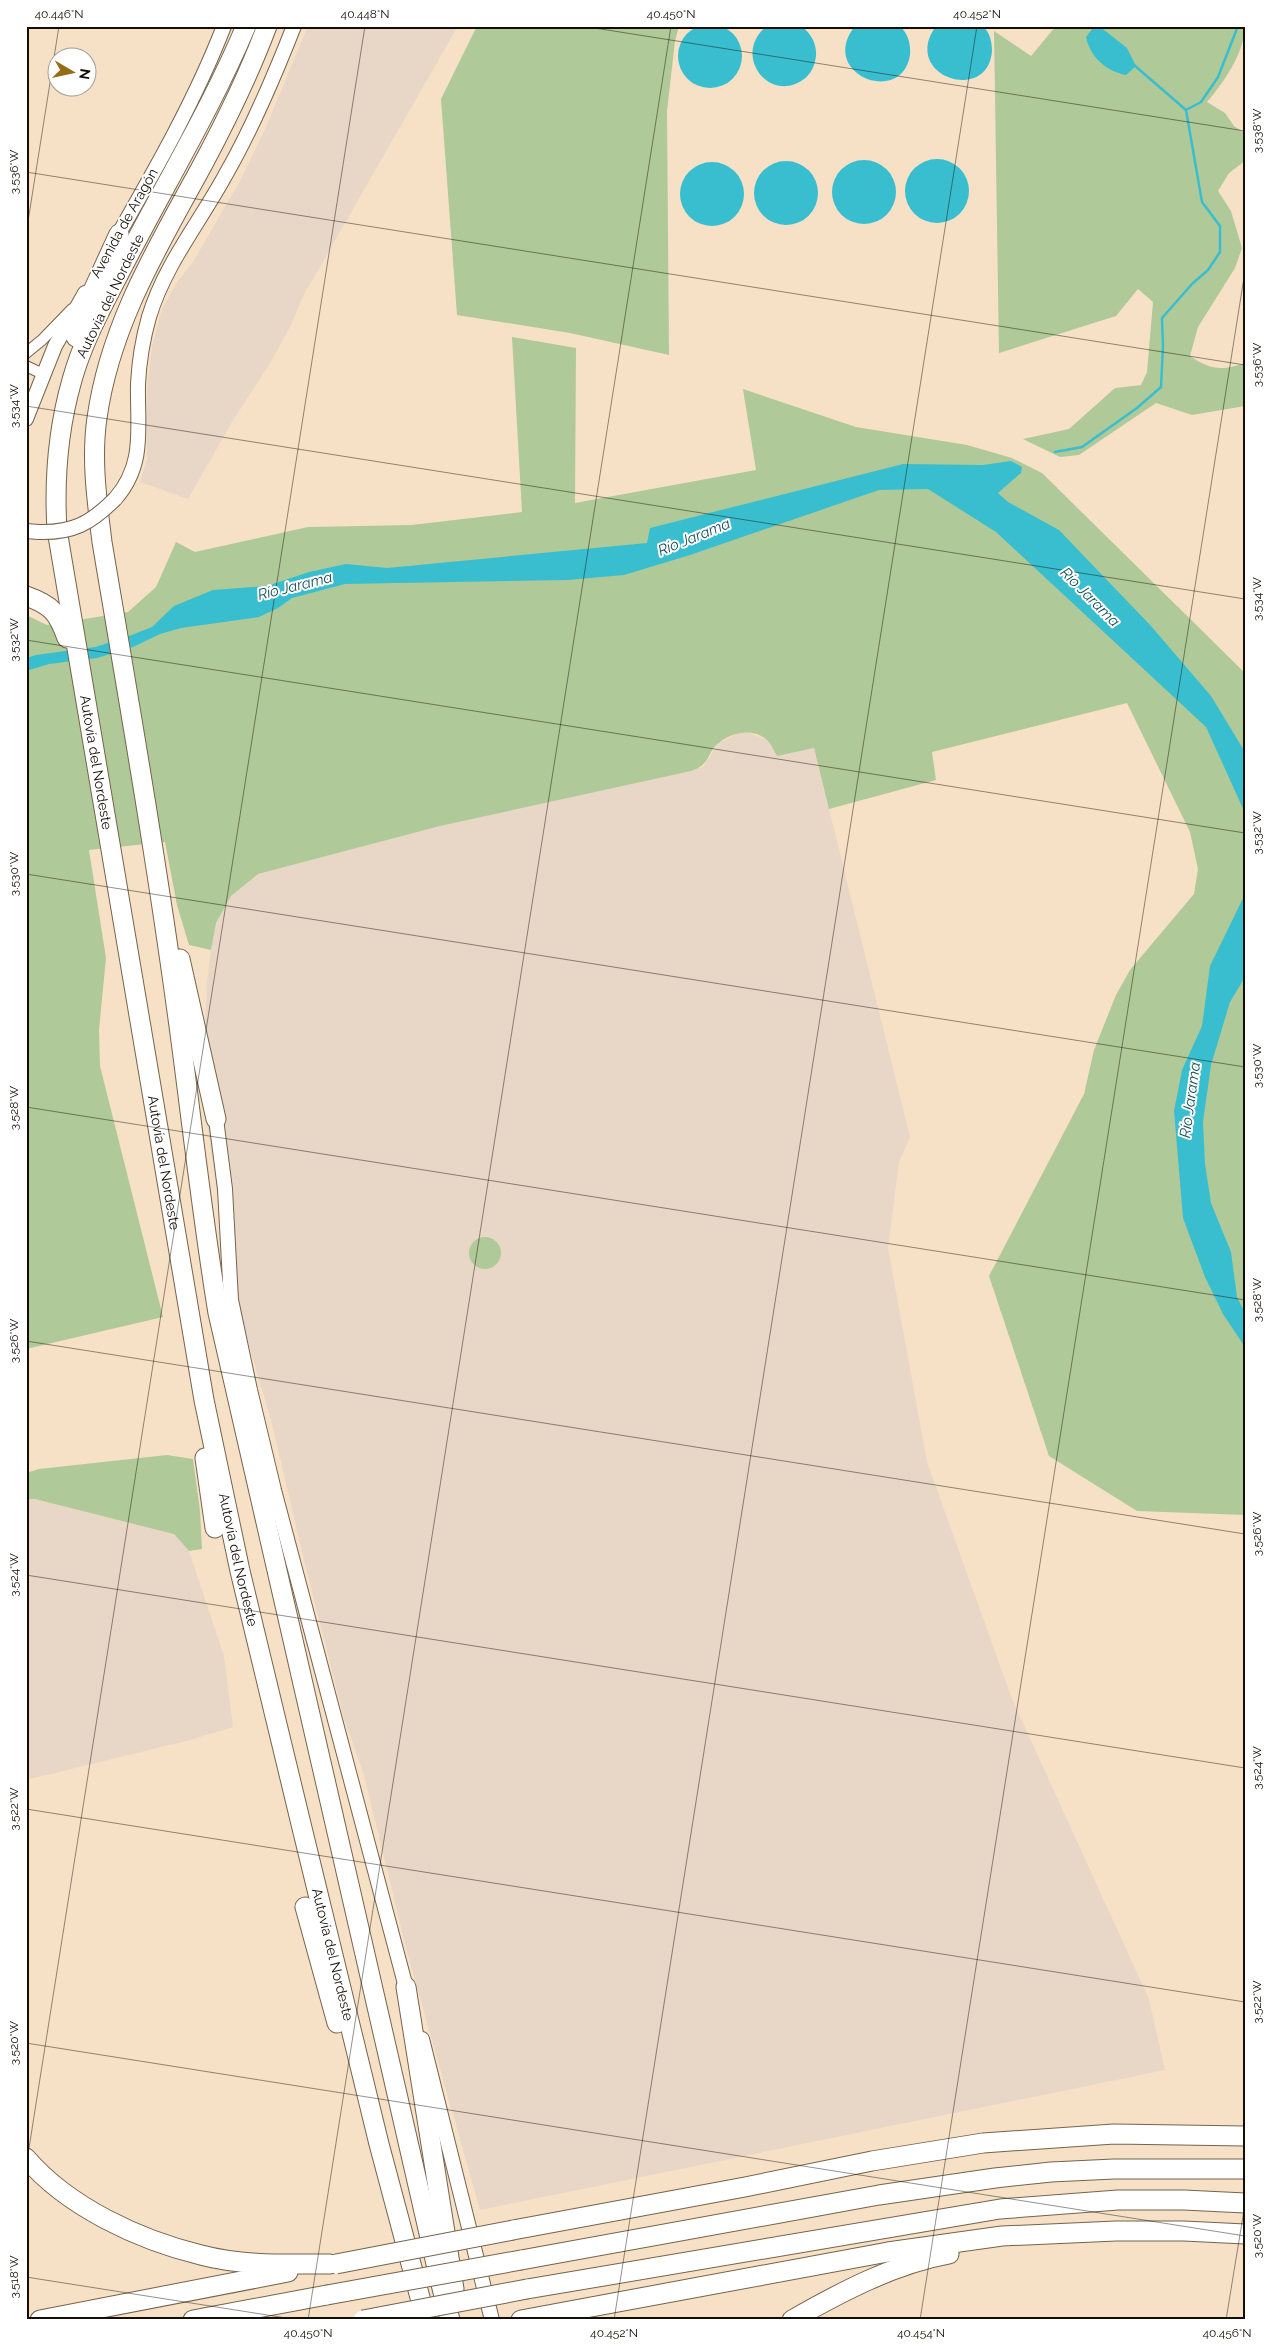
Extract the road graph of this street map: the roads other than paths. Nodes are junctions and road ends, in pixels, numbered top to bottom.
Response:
1 (224, 26) edge
2 (246, 26) edge
3 (267, 26) edge
4 (294, 26) edge
5 (119, 234) junction
6 (82, 299) junction
7 (26, 353) edge
8 (26, 366) edge
9 (43, 374) junction
10 (26, 419) edge
11 (57, 467) junction
12 (33, 531) edge
13 (26, 596) edge
14 (64, 613) junction
15 (158, 881) junction
16 (216, 1119) joint
17 (204, 1400) junction
18 (215, 1528) dead end
19 (305, 1907) dead end
20 (406, 1987) junction
21 (1245, 2136) edge
22 (379, 2144) junction
23 (26, 2158) edge
24 (1245, 2170) edge
25 (1245, 2203) edge
26 (1116, 2231) junction
27 (1245, 2234) edge
28 (333, 2264) junction
29 (527, 2319) edge
30 (40, 2320) edge
31 (194, 2320) edge
32 (363, 2320) edge
33 (426, 2320) edge
34 (450, 2320) edge
35 (460, 2320) edge
36 (492, 2320) edge
37 (792, 2320) edge

1 - 5 main road, Avenida de Aragón
2 - 11 highway, Autovía del Nordeste
3 - 15 highway, Autovía del Nordeste
4 - 12 main road, bridge
5 - 6 main road, Avenida de Aragón
5 - 11 highway
6 - 7 street
6 - 9 main road, Avenida de Aragón
8 - 9 street
9 - 10 main road, Avenida de Aragón
11 - 14 highway, Autovía del Nordeste
13 - 14 highway
14 - 17 highway, Autovía del Nordeste
15 - 16 highway
15 - 34 highway, Autovía del Nordeste
16 - 20 main road
17 - 18 highway
17 - 22 highway, Autovía del Nordeste
19 - 22 highway
20 - 35 highway
20 - 36 main road
21 - 28 highway, bridge
22 - 33 highway, Autovía del Nordeste
23 - 28 highway
24 - 31 highway, bridge
25 - 32 highway, bridge
26 - 27 highway
26 - 29 highway
26 - 37 highway
28 - 30 highway

